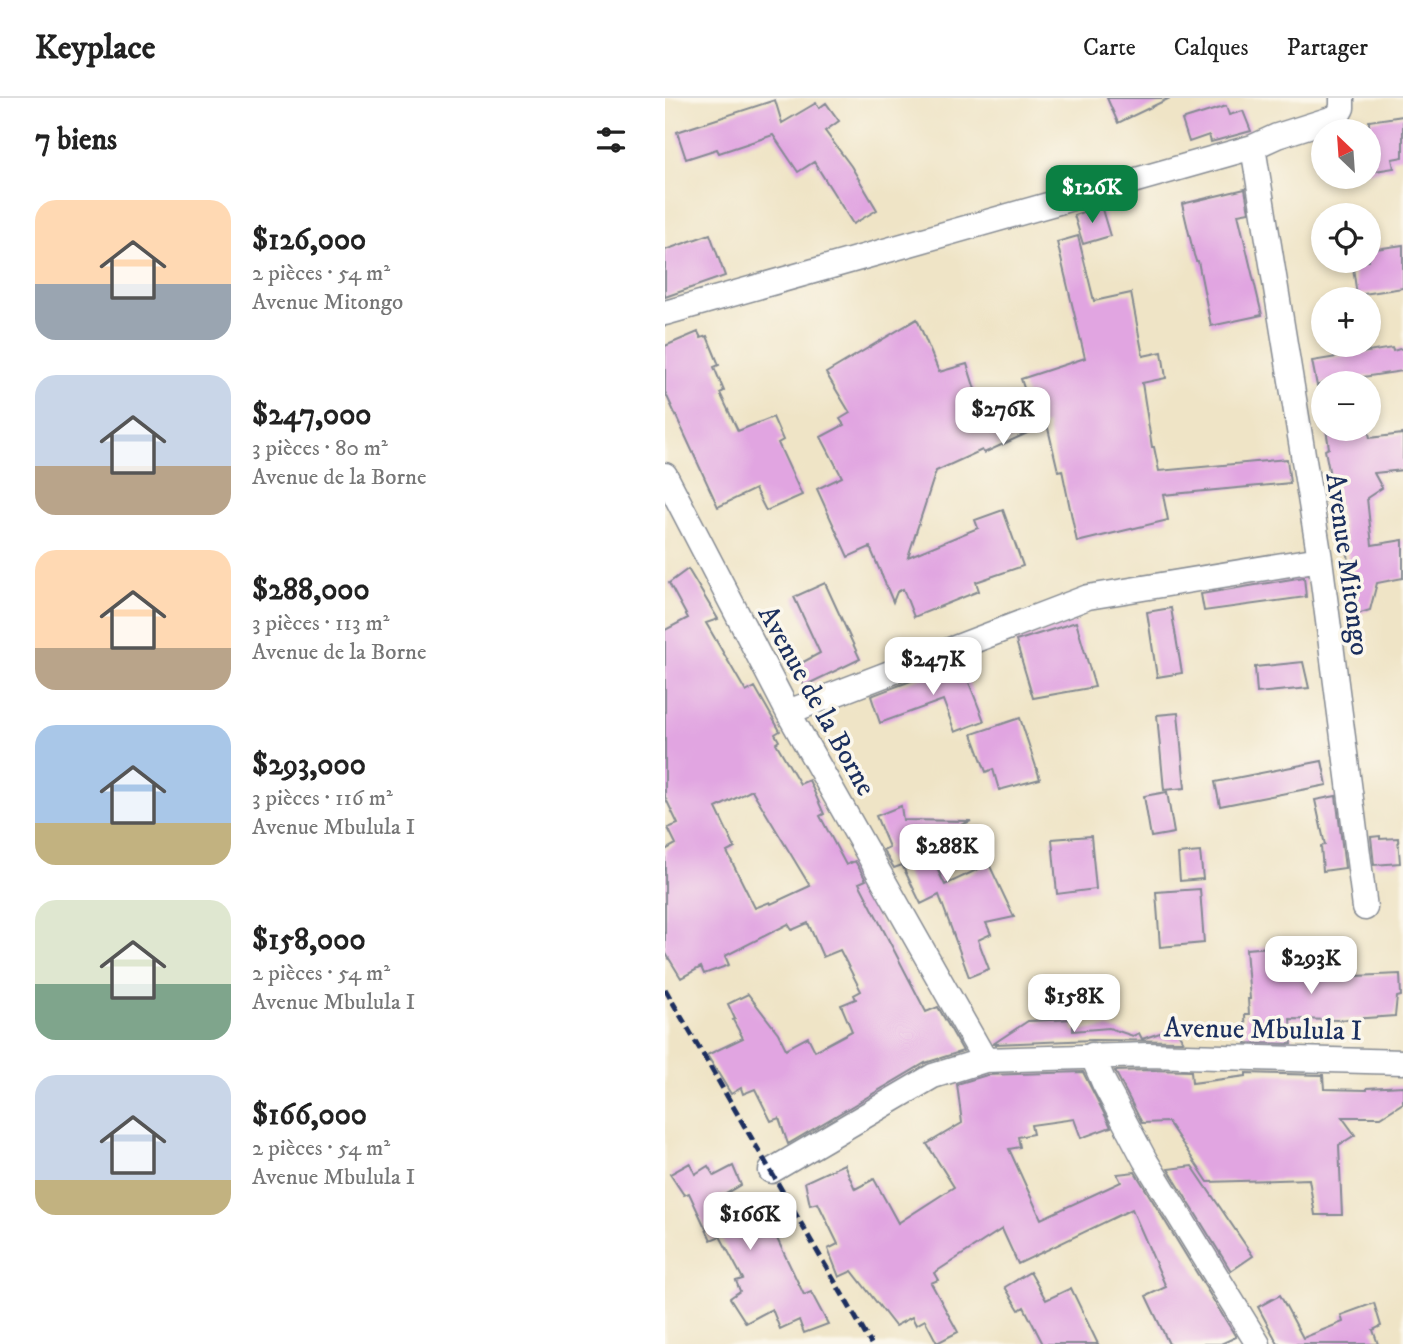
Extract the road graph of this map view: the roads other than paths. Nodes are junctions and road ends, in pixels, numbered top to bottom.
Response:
1 (1342, 98) edge
2 (1253, 147) junction
3 (665, 313) edge
4 (665, 475) edge
5 (1320, 559) junction
6 (789, 712) junction
7 (1365, 908) dead end
8 (1091, 1055) junction
9 (985, 1060) junction
10 (1403, 1062) edge
11 (771, 1171) dead end
12 (1258, 1344) edge

1 - 2 street
2 - 3 street
2 - 5 street, Avenue Mitongo
4 - 6 street, Avenue de la Borne
5 - 6 street
5 - 7 street, Avenue Mitongo
6 - 9 street, Avenue de la Borne
8 - 9 street, Avenue Mbulula I
8 - 10 street, Avenue Mbulula I
8 - 12 street
9 - 11 street, Avenue Mbulula I

